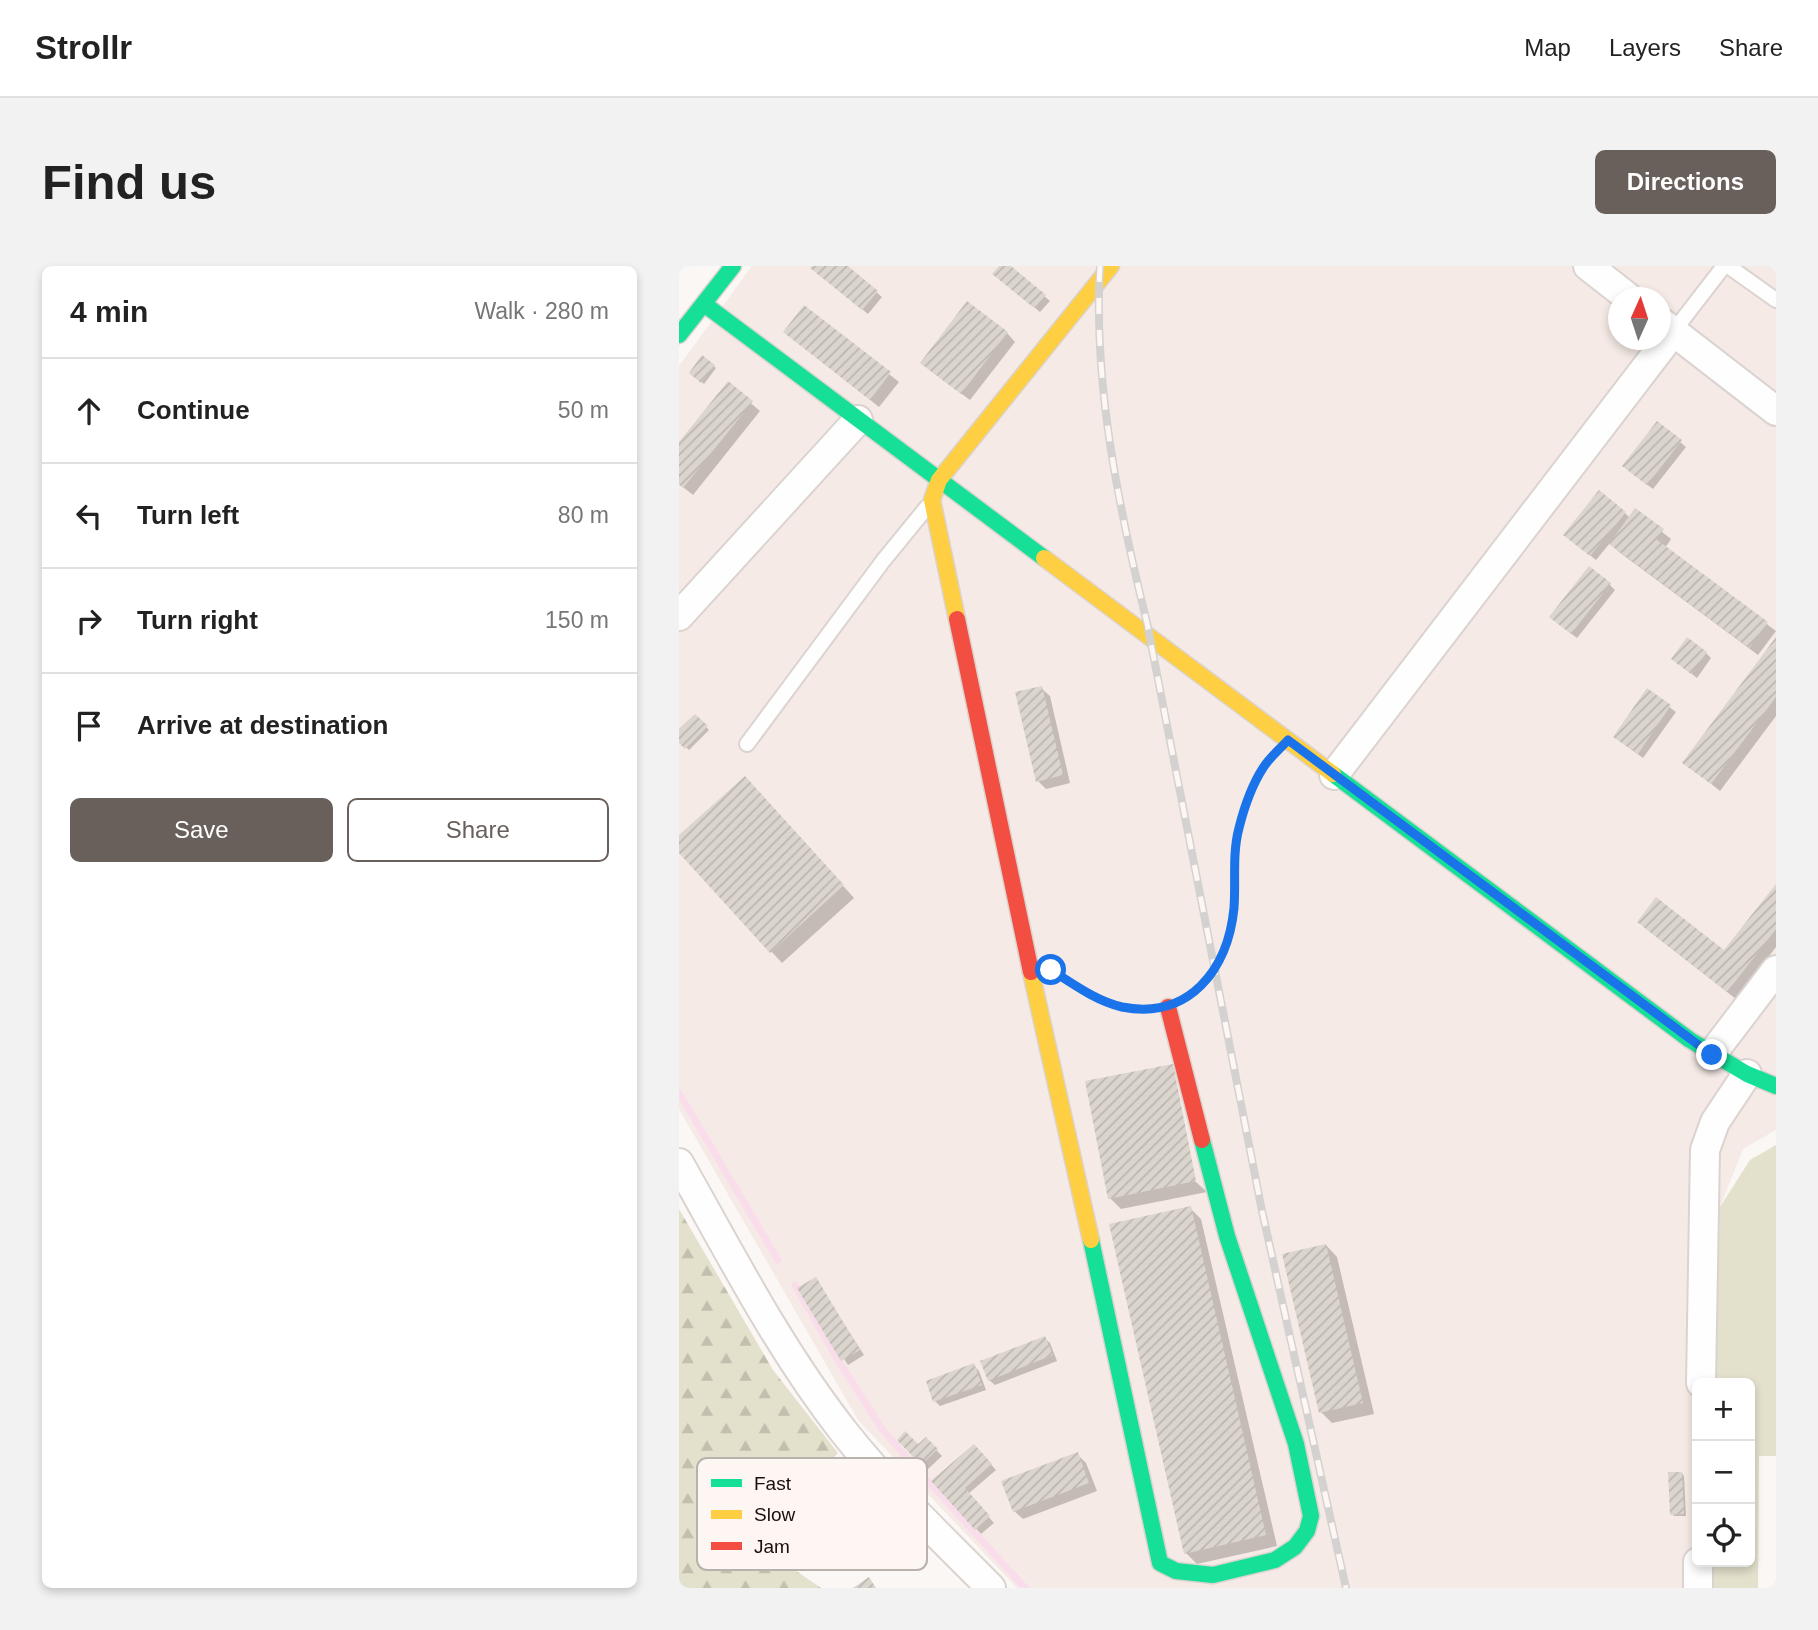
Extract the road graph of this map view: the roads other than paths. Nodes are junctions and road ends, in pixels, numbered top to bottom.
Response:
1 (733, 266) edge
2 (1111, 266) edge
3 (1588, 266) edge
4 (1726, 266) edge
5 (1615, 287) edge
6 (1776, 300) edge
7 (689, 316) edge
8 (1671, 323) edge
9 (1671, 330) edge
10 (1650, 350) edge
11 (1776, 411) edge
12 (858, 420) junction
13 (939, 480) junction
14 (932, 500) junction
15 (679, 616) edge
16 (747, 744) dead end
17 (1334, 775) junction
18 (1776, 970) edge
19 (1168, 1007) road end
20 (1712, 1055) junction
21 (1747, 1074) junction
22 (1776, 1086) edge
23 (679, 1163) edge
24 (1701, 1378) edge
25 (867, 1458) edge
26 (927, 1522) edge
27 (1698, 1567) edge
28 (991, 1588) edge
29 (1698, 1588) edge

1 - 7 street
2 - 13 street
3 - 5 street
4 - 6 lane
4 - 8 lane
7 - 12 street
9 - 11 street
10 - 17 street
12 - 13 street
12 - 15 street
13 - 14 street
13 - 17 street
14 - 16 lane
14 - 19 street
17 - 20 street
18 - 20 street
20 - 21 street
21 - 22 street
21 - 24 street
23 - 25 street
26 - 28 street
27 - 29 street

